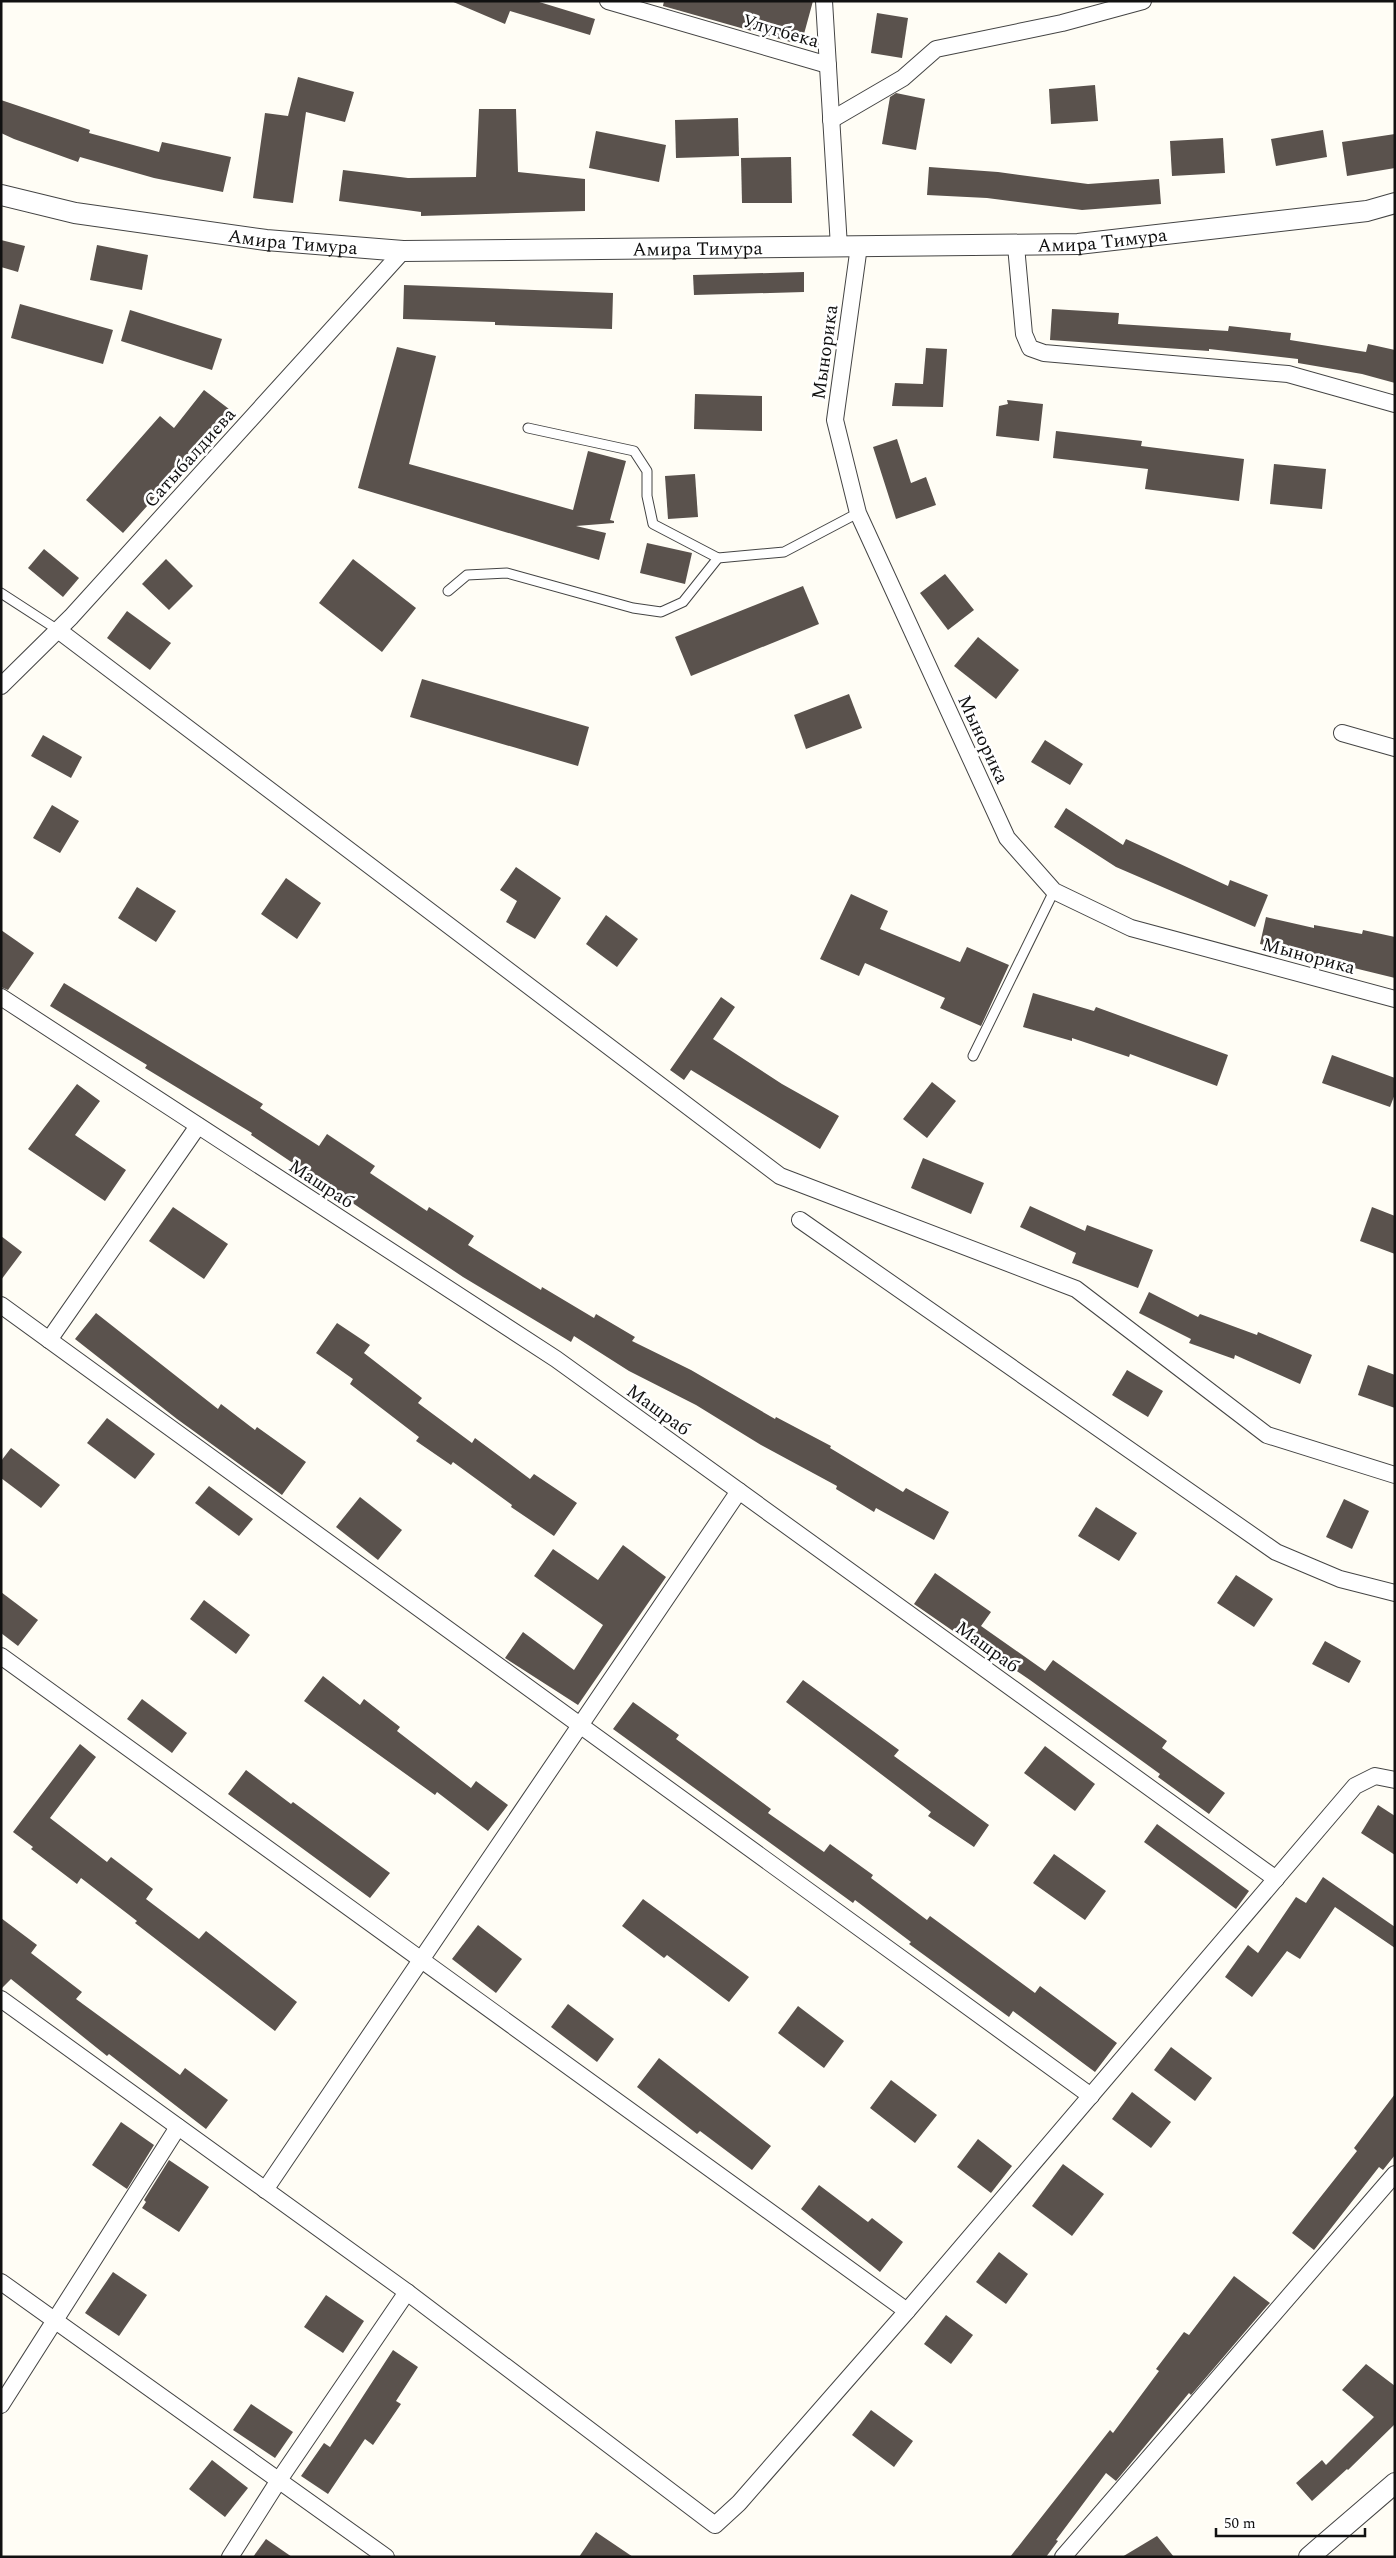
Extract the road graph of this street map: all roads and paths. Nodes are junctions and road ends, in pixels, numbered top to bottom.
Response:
1 (608, 1) edge
2 (824, 1) edge
3 (1143, 1) edge
4 (828, 65) junction
5 (831, 120) junction
6 (1, 195) edge
7 (1395, 203) edge
8 (839, 246) junction
9 (859, 246) junction
10 (1016, 246) junction
11 (403, 251) junction
12 (1395, 404) edge
13 (528, 428) dead end
14 (858, 513) junction
15 (718, 558) junction
16 (448, 591) dead end
17 (1, 593) edge
18 (58, 630) junction
19 (1, 686) edge
20 (1342, 733) dead end
21 (1395, 748) edge
22 (1054, 891) junction
23 (1, 997) edge
24 (1395, 1000) edge
25 (973, 1056) dead end
26 (198, 1126) junction
27 (800, 1220) dead end
28 (1, 1304) edge
29 (49, 1340) junction
30 (1395, 1475) edge
31 (738, 1491) junction
32 (1395, 1593) edge
33 (1, 1656) edge
34 (580, 1725) junction
35 (1395, 1780) edge
36 (1276, 1879) junction
37 (421, 1960) junction
38 (1, 1999) edge
39 (1091, 2096) junction
40 (178, 2127) junction
41 (1395, 2174) edge
42 (265, 2190) junction
43 (1, 2282) edge
44 (407, 2292) junction
45 (907, 2312) junction
46 (56, 2320) junction
47 (1, 2405) edge
48 (279, 2480) junction
49 (1395, 2483) edge
50 (230, 2557) edge
51 (386, 2557) edge
52 (1063, 2557) edge
53 (1309, 2557) edge

1 - 4 street, Улугбека
2 - 4 street, Улугбека
3 - 5 street
4 - 5 street, Улугбека
5 - 8 street, Улугбека
6 - 11 street, Амира Тимура
7 - 10 street, Амира Тимура
8 - 9 street, Амира Тимура
8 - 11 street, Амира Тимура
9 - 10 street, Амира Тимура
9 - 14 street, Мынорика
10 - 12 street
11 - 18 street, Сатыбалдиева
13 - 15 lane
14 - 15 lane
14 - 22 street, Мынорика
15 - 16 lane
17 - 18 lane
18 - 19 street, Сатыбалдиева
18 - 30 street
20 - 21 street
22 - 24 street, Мынорика
22 - 25 lane
23 - 26 street, Машраб
26 - 29 street
26 - 31 street, Машраб
27 - 32 street
28 - 29 street
29 - 34 street
31 - 34 street
31 - 36 street, Машраб
33 - 37 street
34 - 37 street
34 - 39 street
35 - 36 street
36 - 39 street
37 - 42 street
37 - 45 street
38 - 40 street
39 - 45 street
40 - 42 street
40 - 46 street
41 - 52 street
42 - 44 street
43 - 46 street
44 - 45 street
44 - 48 street
46 - 47 street
46 - 48 street
48 - 50 street
48 - 51 street
49 - 53 street

